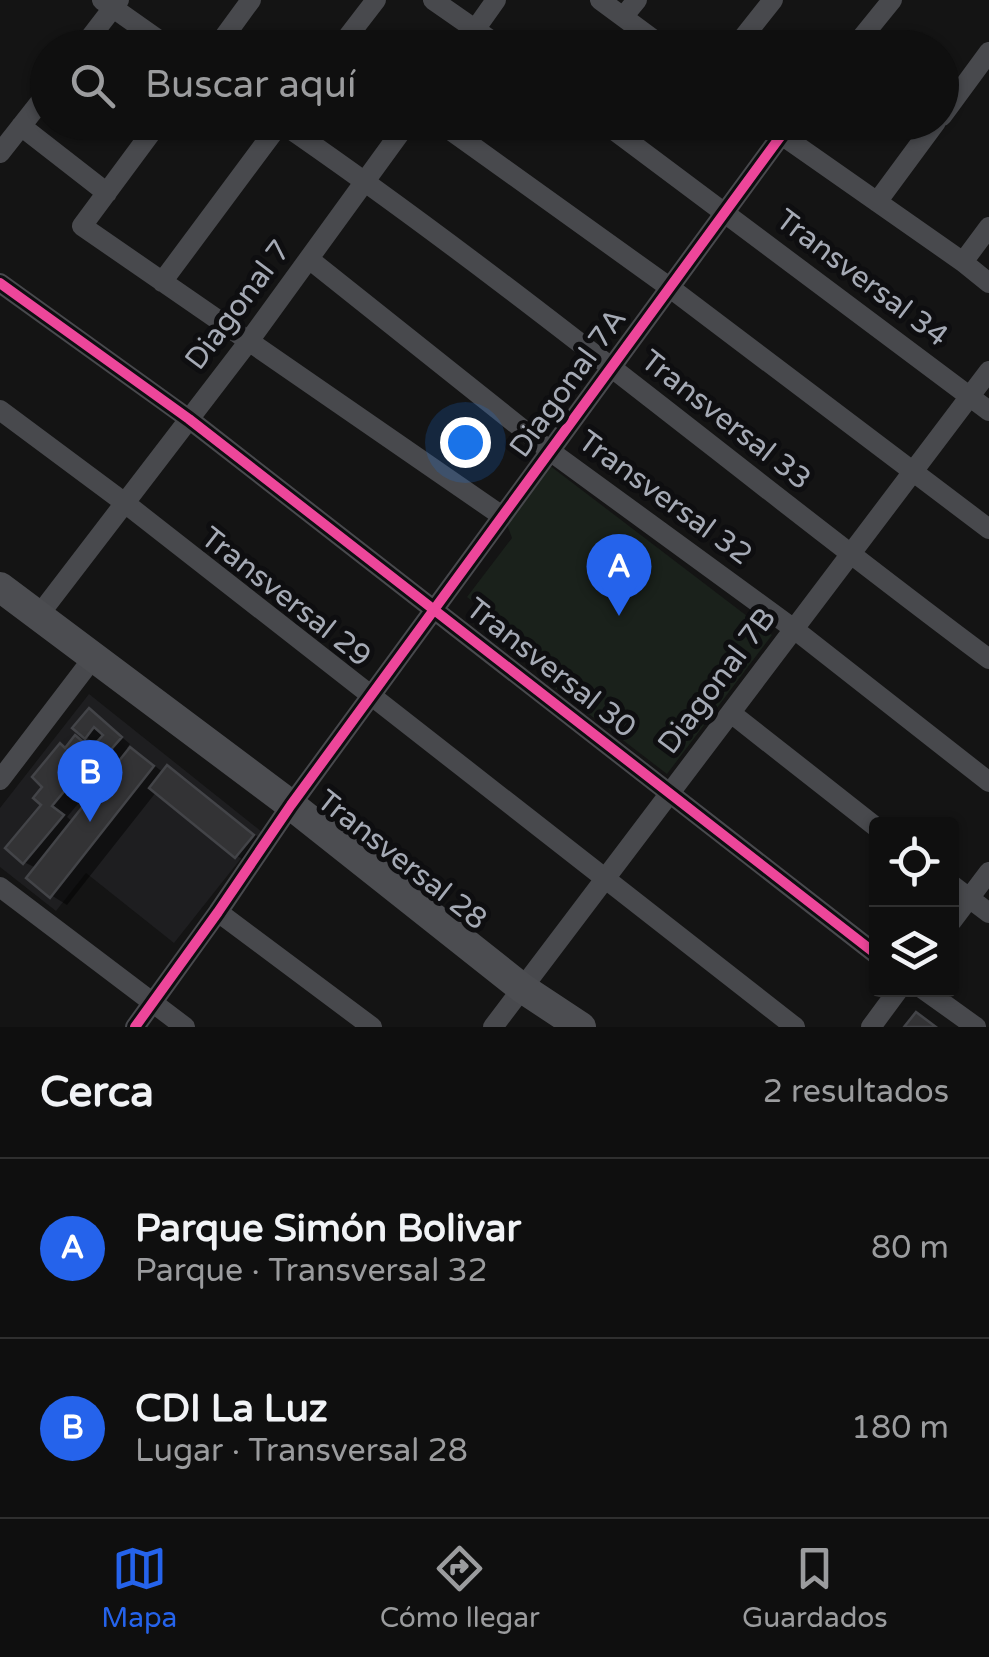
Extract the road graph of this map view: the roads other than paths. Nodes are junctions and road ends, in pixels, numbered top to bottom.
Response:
1 (251, 0) edge
2 (376, 0) edge
3 (433, 0) edge
4 (496, 0) edge
5 (600, 0) edge
6 (773, 0) edge
7 (892, 0) edge
8 (112, 3) edge
9 (630, 8) edge
10 (476, 28) junction
11 (94, 30) edge
12 (147, 30) edge
13 (229, 30) edge
14 (353, 30) edge
15 (479, 30) edge
16 (649, 30) edge
17 (749, 30) edge
18 (868, 30) edge
19 (989, 52) edge
20 (959, 93) edge
21 (30, 115) edge
22 (21, 126) junction
23 (30, 133) edge
24 (39, 140) edge
25 (146, 140) edge
26 (267, 140) edge
27 (305, 140) edge
28 (395, 140) edge
29 (464, 140) edge
30 (627, 140) edge
31 (770, 140) edge
32 (795, 140) edge
33 (923, 140) edge
34 (0, 153) edge
35 (366, 182) junction
36 (106, 193) junction
37 (877, 202) junction
38 (724, 213) junction
39 (989, 228) edge
40 (309, 259) junction
41 (963, 262) junction
42 (162, 282) junction
43 (0, 283) edge
44 (989, 283) edge
45 (669, 288) junction
46 (249, 341) junction
47 (611, 367) junction
48 (989, 372) edge
49 (970, 396) junction
50 (0, 410) edge
51 (989, 411) edge
52 (189, 419) junction
53 (550, 451) junction
54 (912, 472) junction
55 (125, 504) junction
56 (502, 516) junction
57 (989, 529) edge
58 (850, 556) junction
59 (0, 587) edge
60 (434, 609) junction
61 (39, 616) junction
62 (794, 629) junction
63 (93, 658) junction
64 (989, 659) edge
65 (371, 695) junction
66 (731, 713) junction
67 (0, 740) edge
68 (19, 755) junction
69 (0, 780) edge
70 (989, 782) edge
71 (670, 792) junction
72 (291, 804) junction
73 (869, 821) edge
74 (989, 872) edge
75 (606, 878) junction
76 (0, 887) edge
77 (959, 891) edge
78 (969, 899) junction
79 (218, 912) junction
80 (959, 912) edge
81 (989, 913) edge
82 (869, 948) edge
83 (522, 988) junction
84 (894, 997) edge
85 (933, 997) edge
86 (153, 1003) junction
87 (136, 1027) edge
88 (184, 1027) edge
89 (372, 1027) edge
90 (493, 1027) edge
91 (581, 1027) edge
92 (795, 1027) edge
93 (871, 1027) edge
94 (976, 1027) edge

1 - 13 street
2 - 14 street
3 - 10 street
4 - 10 street
5 - 9 street
6 - 17 street
7 - 18 street
8 - 11 street
8 - 12 street
9 - 16 street
10 - 15 street
19 - 20 street
21 - 22 street
22 - 23 street
22 - 34 street
24 - 36 street
25 - 36 street
26 - 42 street
27 - 35 street, Transversal 33
28 - 35 street, Diagonal 7
29 - 45 street
30 - 38 street, Transversal 34
31 - 38 street, Diagonal 7A
32 - 37 street
33 - 37 street
35 - 40 street, Diagonal 7
35 - 47 street, Transversal 33
36 - 42 street
37 - 41 street
38 - 45 street, Diagonal 7A
38 - 49 street, Transversal 34
39 - 41 street
40 - 46 street, Diagonal 7
40 - 53 street, Transversal 32
41 - 44 street
42 - 46 street
43 - 52 street, Transversal 30
45 - 47 street, Diagonal 7A
45 - 54 street
46 - 52 street, Diagonal 7
46 - 56 street
47 - 53 street, Diagonal 7A
47 - 58 street, Transversal 33
48 - 49 street, Diagonal 7B
49 - 51 street, Transversal 34
49 - 54 street, Diagonal 7B
50 - 55 street, Transversal 29
52 - 55 street, Diagonal 7
52 - 60 street, Transversal 30
53 - 56 street, Diagonal 7A
53 - 62 street, Transversal 32
54 - 57 street
54 - 58 street, Diagonal 7B
55 - 61 street, Diagonal 7
55 - 65 street, Transversal 29
56 - 60 street, Diagonal 7A
58 - 62 street, Diagonal 7B
58 - 64 street, Transversal 33
59 - 61 main road, Transversal 28
60 - 65 street, Diagonal 7A
60 - 71 street, Transversal 30
61 - 63 main road, Transversal 28
62 - 66 street, Diagonal 7B
62 - 70 street, Transversal 32
63 - 68 street
63 - 72 main road, Transversal 28
65 - 72 street, Diagonal 7A
65 - 75 street, Transversal 29
66 - 71 street, Diagonal 7B
66 - 73 street
67 - 68 street
68 - 69 street
71 - 75 street, Diagonal 7B
71 - 82 street, Transversal 30
72 - 79 street, Diagonal 7A
72 - 83 main road, Transversal 28
74 - 78 street
75 - 83 street, Diagonal 7B
75 - 92 street, Transversal 29
76 - 86 street
77 - 78 street
78 - 80 street
78 - 81 street
79 - 86 street, Diagonal 7A
79 - 89 street
83 - 90 street, Diagonal 7B
83 - 91 main road, Transversal 28
84 - 93 street
85 - 94 street
86 - 87 street, Diagonal 7A
86 - 88 street

